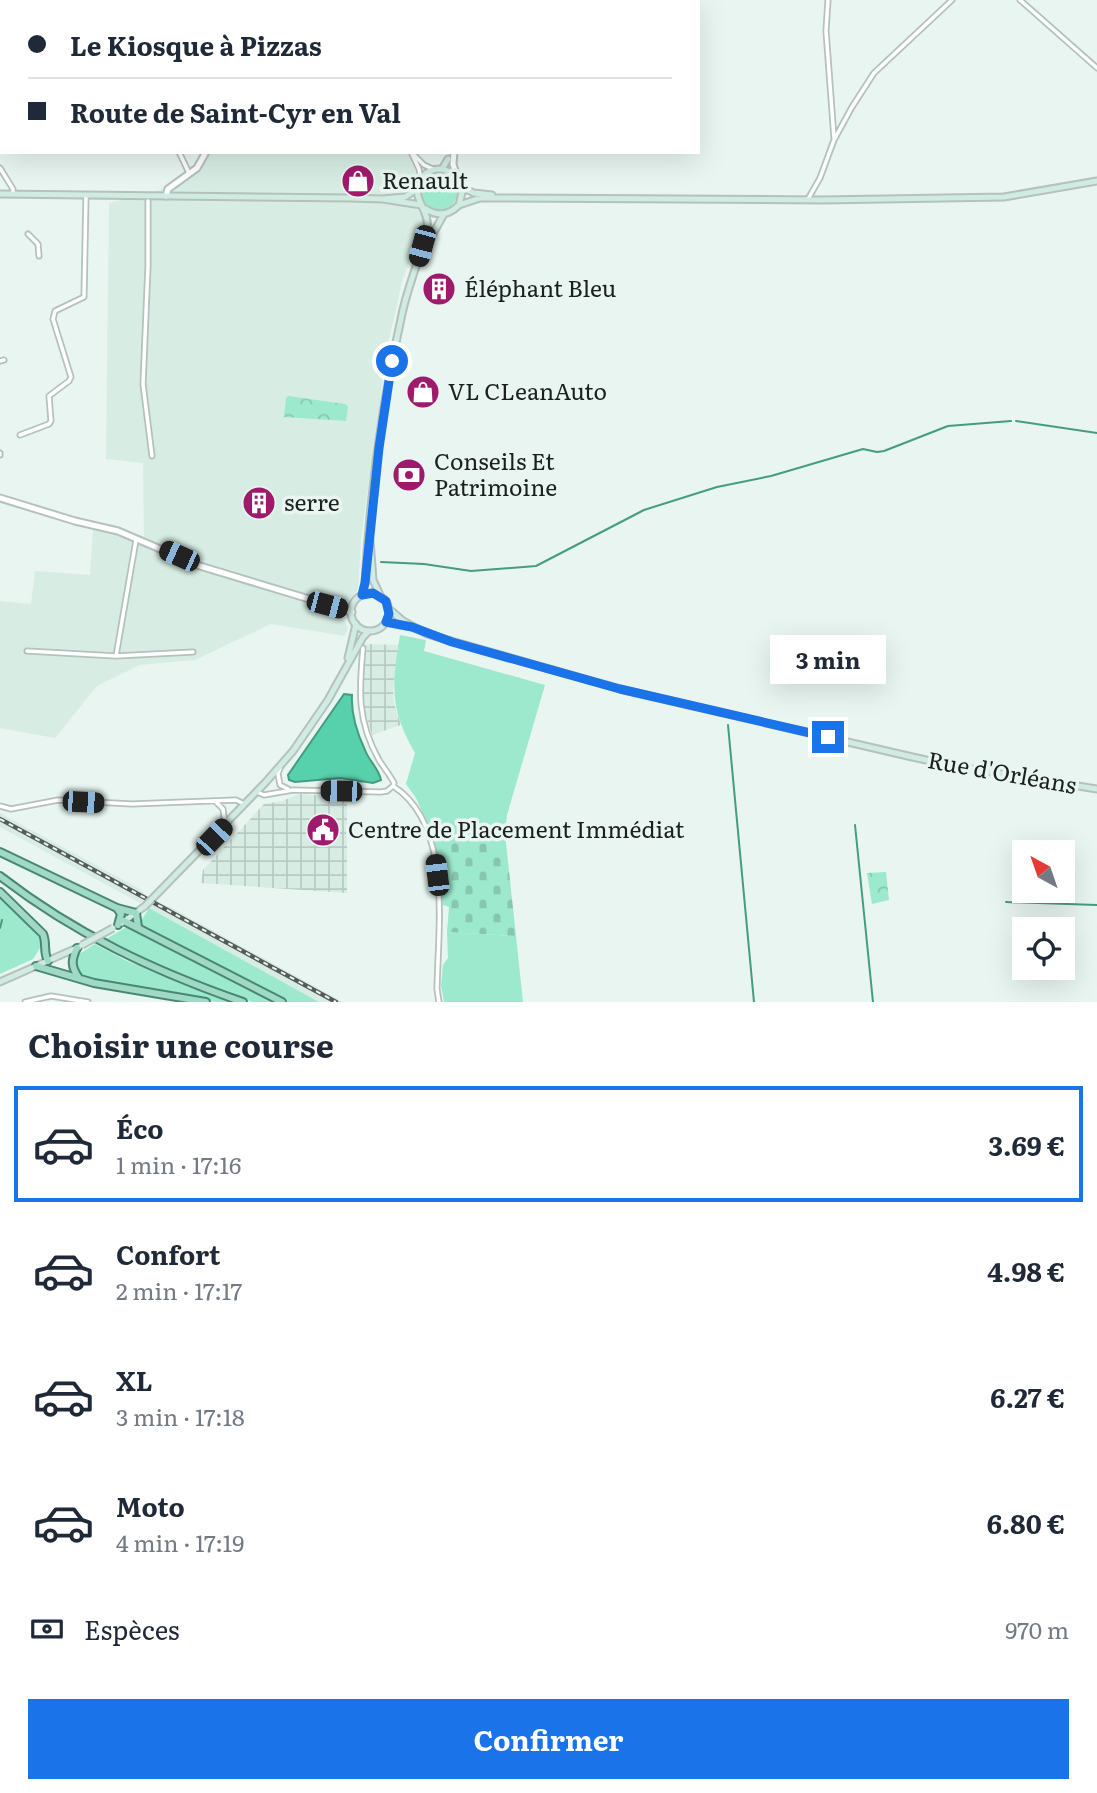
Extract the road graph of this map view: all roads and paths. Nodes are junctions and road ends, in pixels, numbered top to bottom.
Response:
1 (828, 0) edge
2 (952, 0) edge
3 (1020, 0) edge
4 (1097, 68) edge
5 (834, 140) junction
6 (179, 154) edge
7 (205, 154) edge
8 (413, 154) edge
9 (414, 154) edge
10 (450, 154) edge
11 (0, 168) edge
12 (442, 169) junction
13 (435, 170) junction
14 (190, 174) junction
15 (457, 177) junction
16 (421, 180) junction
17 (1097, 181) edge
18 (418, 188) junction
19 (463, 188) junction
20 (0, 194) edge
21 (13, 194) junction
22 (86, 195) junction
23 (166, 196) junction
24 (512, 198) junction
25 (383, 199) junction
26 (808, 200) junction
27 (148, 201) dead end
28 (459, 205) junction
29 (424, 207) junction
30 (444, 214) junction
31 (28, 234) dead end
32 (39, 256) dead end
33 (418, 261) junction
34 (20, 435) dead end
35 (152, 456) dead end
36 (0, 498) edge
37 (136, 538) junction
38 (369, 538) junction
39 (362, 595) junction
40 (382, 597) junction
41 (389, 609) junction
42 (352, 612) junction
43 (386, 622) junction
44 (356, 624) junction
45 (412, 627) junction
46 (369, 631) junction
47 (363, 648) dead end
48 (27, 651) dead end
49 (192, 652) dead end
50 (116, 656) junction
51 (347, 664) junction
52 (281, 767) junction
53 (393, 786) junction
54 (1097, 789) edge
55 (293, 790) junction
56 (257, 792) junction
57 (216, 802) junction
58 (245, 805) junction
59 (0, 806) edge
60 (225, 825) junction
61 (0, 852) edge
62 (0, 876) edge
63 (0, 892) edge
64 (117, 908) junction
65 (136, 913) junction
66 (118, 925) junction
67 (138, 927) junction
68 (80, 947) junction
69 (48, 961) junction
70 (36, 966) junction
71 (79, 979) junction
72 (0, 982) edge
73 (25, 1002) edge
74 (88, 1002) edge
75 (206, 1002) edge
76 (243, 1002) edge
77 (282, 1002) edge
78 (439, 1002) edge

1 - 5 street
2 - 5 street
3 - 4 street
5 - 26 street
6 - 14 street
7 - 14 street
8 - 16 street
9 - 13 street
10 - 12 main road
10 - 15 street
11 - 21 street
12 - 13 main road
12 - 15 main road
13 - 16 main road
14 - 23 street
15 - 19 main road
16 - 18 main road
17 - 26 main road
18 - 25 main road
18 - 29 main road
19 - 24 main road
19 - 28 main road
20 - 21 main road
21 - 22 main road
22 - 23 main road
22 - 34 street
23 - 25 main road
24 - 26 main road
24 - 28 main road
25 - 29 main road
27 - 35 street
28 - 30 main road
29 - 30 main road
29 - 33 main road
30 - 33 main road
31 - 32 street
33 - 38 main road
36 - 37 street
37 - 42 street
37 - 50 street
38 - 39 main road
38 - 40 main road
39 - 40 main road
39 - 42 main road
40 - 41 main road
41 - 43 main road
41 - 45 main road
42 - 44 main road
43 - 45 main road
43 - 46 main road
44 - 46 main road
44 - 51 main road
45 - 54 main road, Rue d'Orléans
46 - 51 main road
47 - 53 street
48 - 50 street
49 - 50 street
51 - 52 main road
52 - 55 street
52 - 56 main road
53 - 55 street
53 - 78 street
55 - 56 street
56 - 58 main road
57 - 58 street
57 - 59 street
57 - 60 street
58 - 60 main road
60 - 65 main road, bridge
61 - 64 main road
62 - 76 main road
63 - 69 main road
64 - 65 main road
64 - 66 main road
65 - 66 main road
65 - 67 main road
66 - 67 main road
66 - 68 main road, bridge
67 - 77 main road
68 - 69 main road
68 - 71 main road
69 - 70 main road
70 - 71 main road
70 - 72 main road
71 - 75 main road
73 - 74 street

